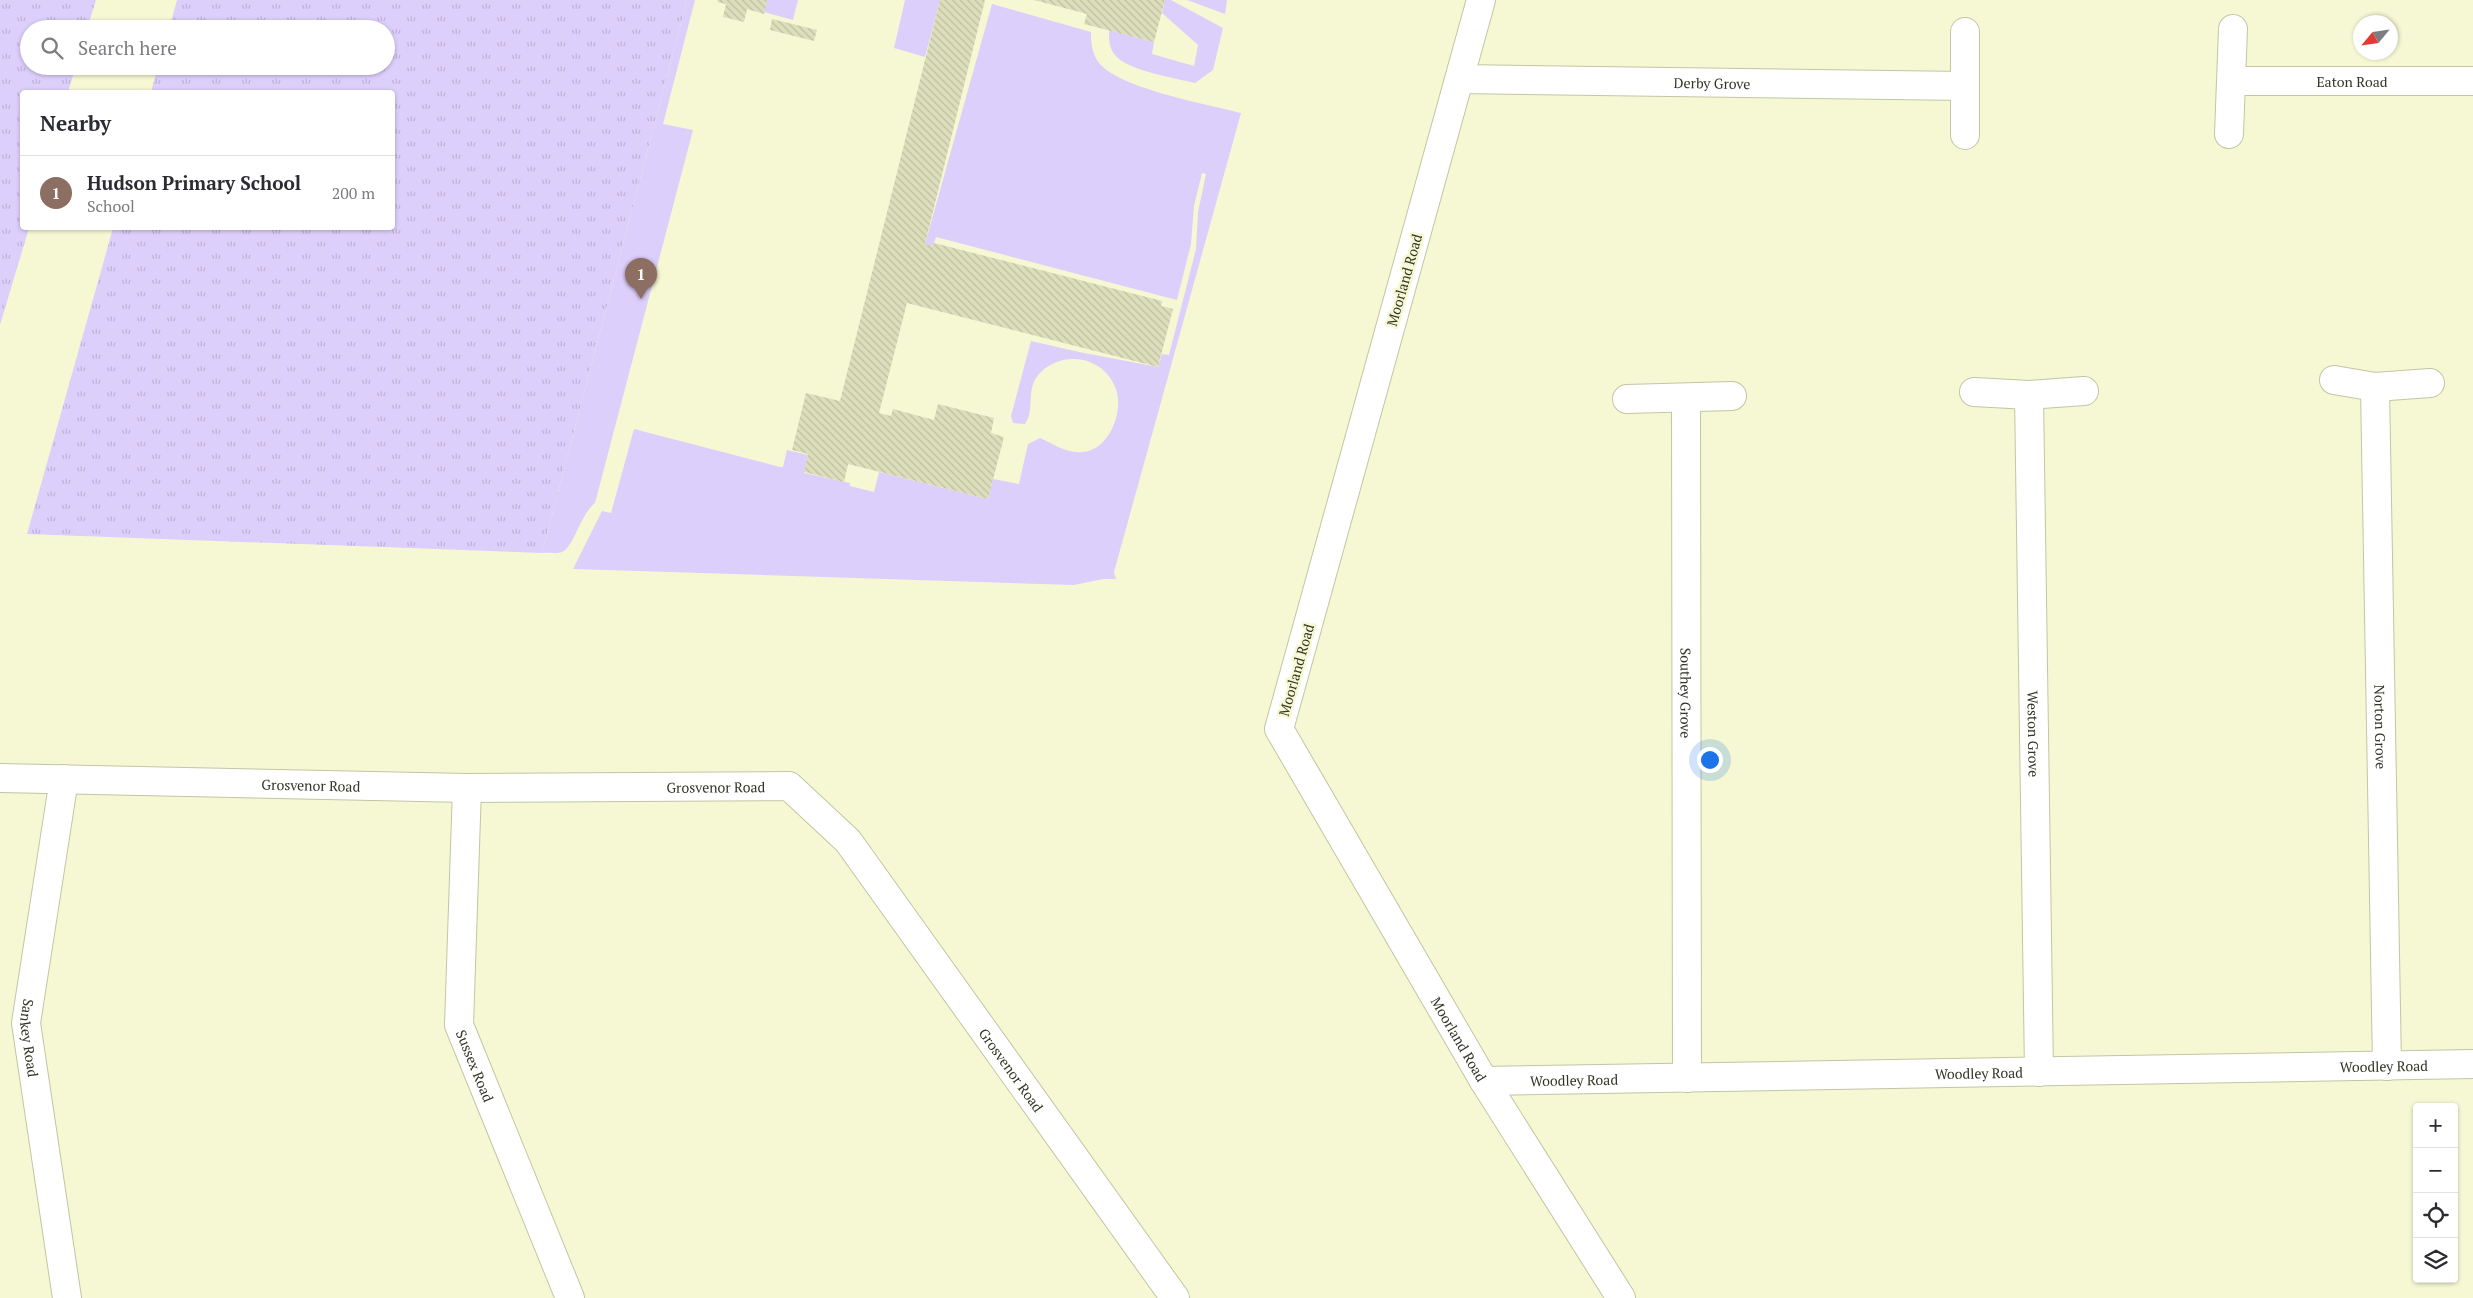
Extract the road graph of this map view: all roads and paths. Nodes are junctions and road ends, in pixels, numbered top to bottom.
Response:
1 (1481, 0) edge
2 (2233, 29) dead end
3 (1965, 32) dead end
4 (1460, 79) junction
5 (2232, 81) junction
6 (2473, 81) edge
7 (1965, 86) junction
8 (2229, 134) dead end
9 (1965, 135) dead end
10 (2334, 380) dead end
11 (2430, 383) dead end
12 (2375, 387) junction
13 (2084, 391) dead end
14 (1974, 392) dead end
15 (2029, 395) junction
16 (1732, 396) dead end
17 (1686, 398) junction
18 (1627, 399) dead end
19 (0, 778) edge
20 (64, 779) junction
21 (467, 788) junction
22 (2473, 1064) edge
23 (2388, 1066) junction
24 (2039, 1072) junction
25 (1687, 1078) junction
26 (1484, 1081) junction
27 (67, 1298) edge
28 (570, 1298) edge
29 (1176, 1298) edge
30 (1621, 1298) edge

1 - 4 street, Moorland Road
2 - 5 street
3 - 7 street
4 - 7 street, Derby Grove
4 - 26 street, Moorland Road
5 - 6 street, Eaton Road
5 - 8 street
7 - 9 street
10 - 12 street
11 - 12 street
12 - 23 street, Norton Grove
13 - 15 street
14 - 15 street
15 - 24 street, Weston Grove
16 - 17 street
17 - 18 street
17 - 25 street, Southey Grove
19 - 20 street, Grosvenor Road
20 - 21 street, Grosvenor Road
20 - 27 street, Sankey Road
21 - 28 street, Sussex Road
21 - 29 street, Grosvenor Road
22 - 23 street, Woodley Road
23 - 24 street, Woodley Road
24 - 25 street, Woodley Road
25 - 26 street, Woodley Road
26 - 30 street, Moorland Road

